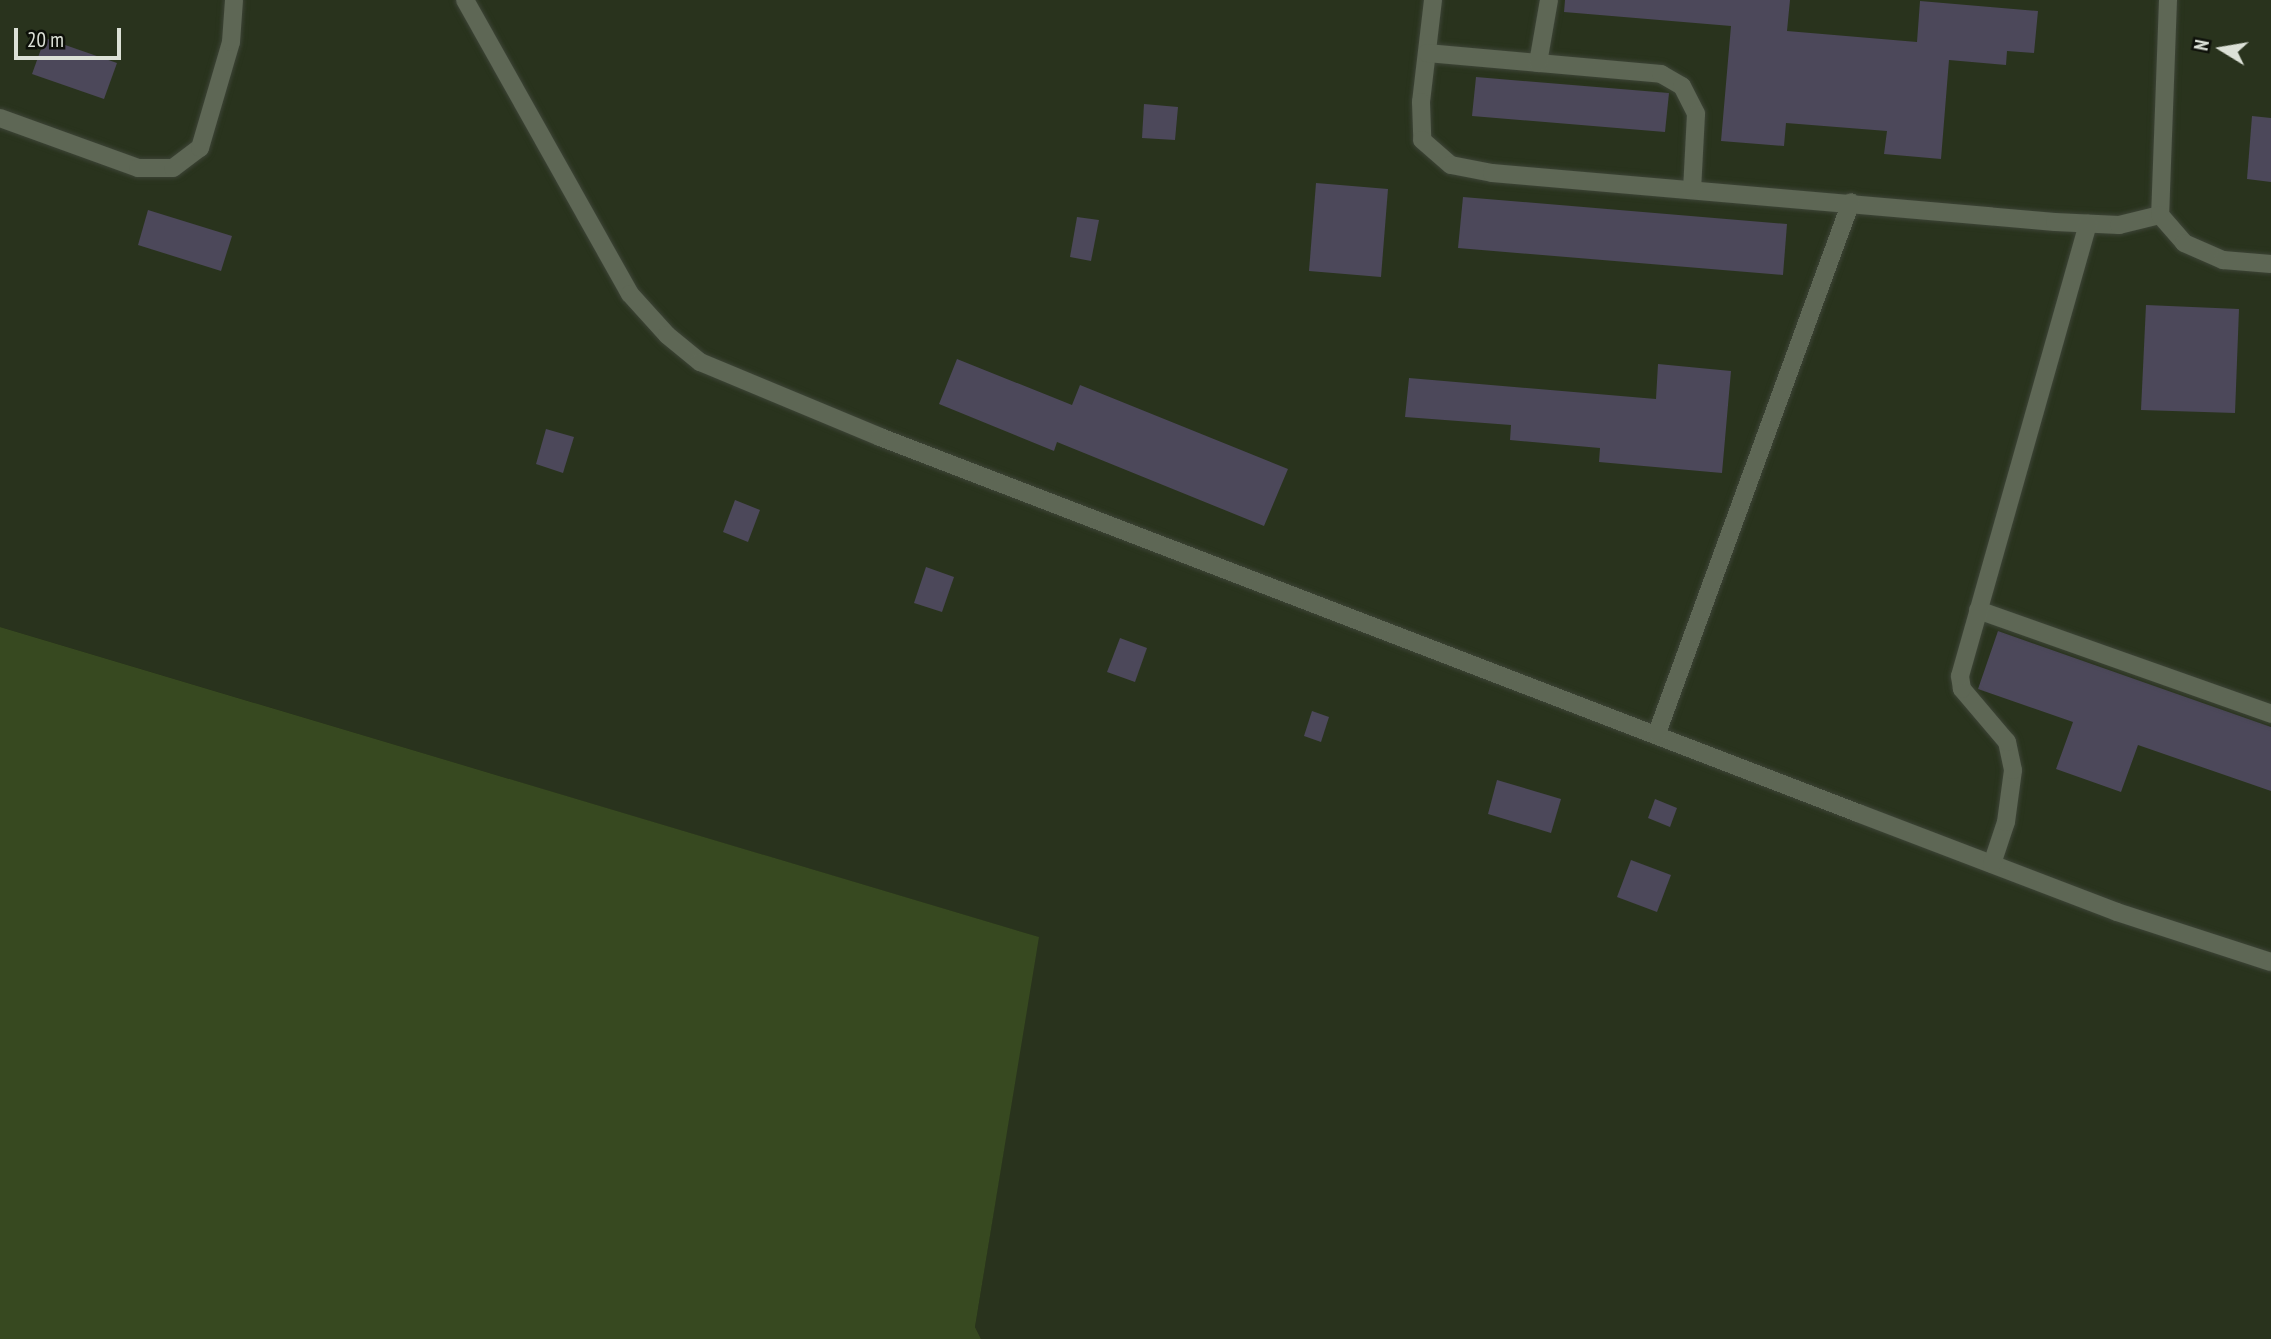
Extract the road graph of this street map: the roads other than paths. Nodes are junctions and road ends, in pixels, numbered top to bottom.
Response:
1 (234, 0) edge
2 (465, 0) edge
3 (1433, 0) edge
4 (1549, 0) edge
5 (2168, 0) edge
6 (1427, 52) junction
7 (1538, 63) junction
8 (0, 117) edge
9 (1692, 190) junction
10 (1851, 202) junction
11 (2160, 215) junction
12 (2088, 224) junction
13 (2271, 264) edge
14 (1978, 610) junction
15 (2271, 714) edge
16 (1657, 733) junction
17 (1992, 864) junction
18 (2271, 962) edge

1 - 8 lane
2 - 16 lane
3 - 6 lane
4 - 7 lane
5 - 11 lane
6 - 7 lane
6 - 9 lane
7 - 9 lane
9 - 10 lane
10 - 12 lane
10 - 16 lane
11 - 12 lane
11 - 13 lane
12 - 14 lane
14 - 15 lane
14 - 17 lane
16 - 17 lane
17 - 18 lane

